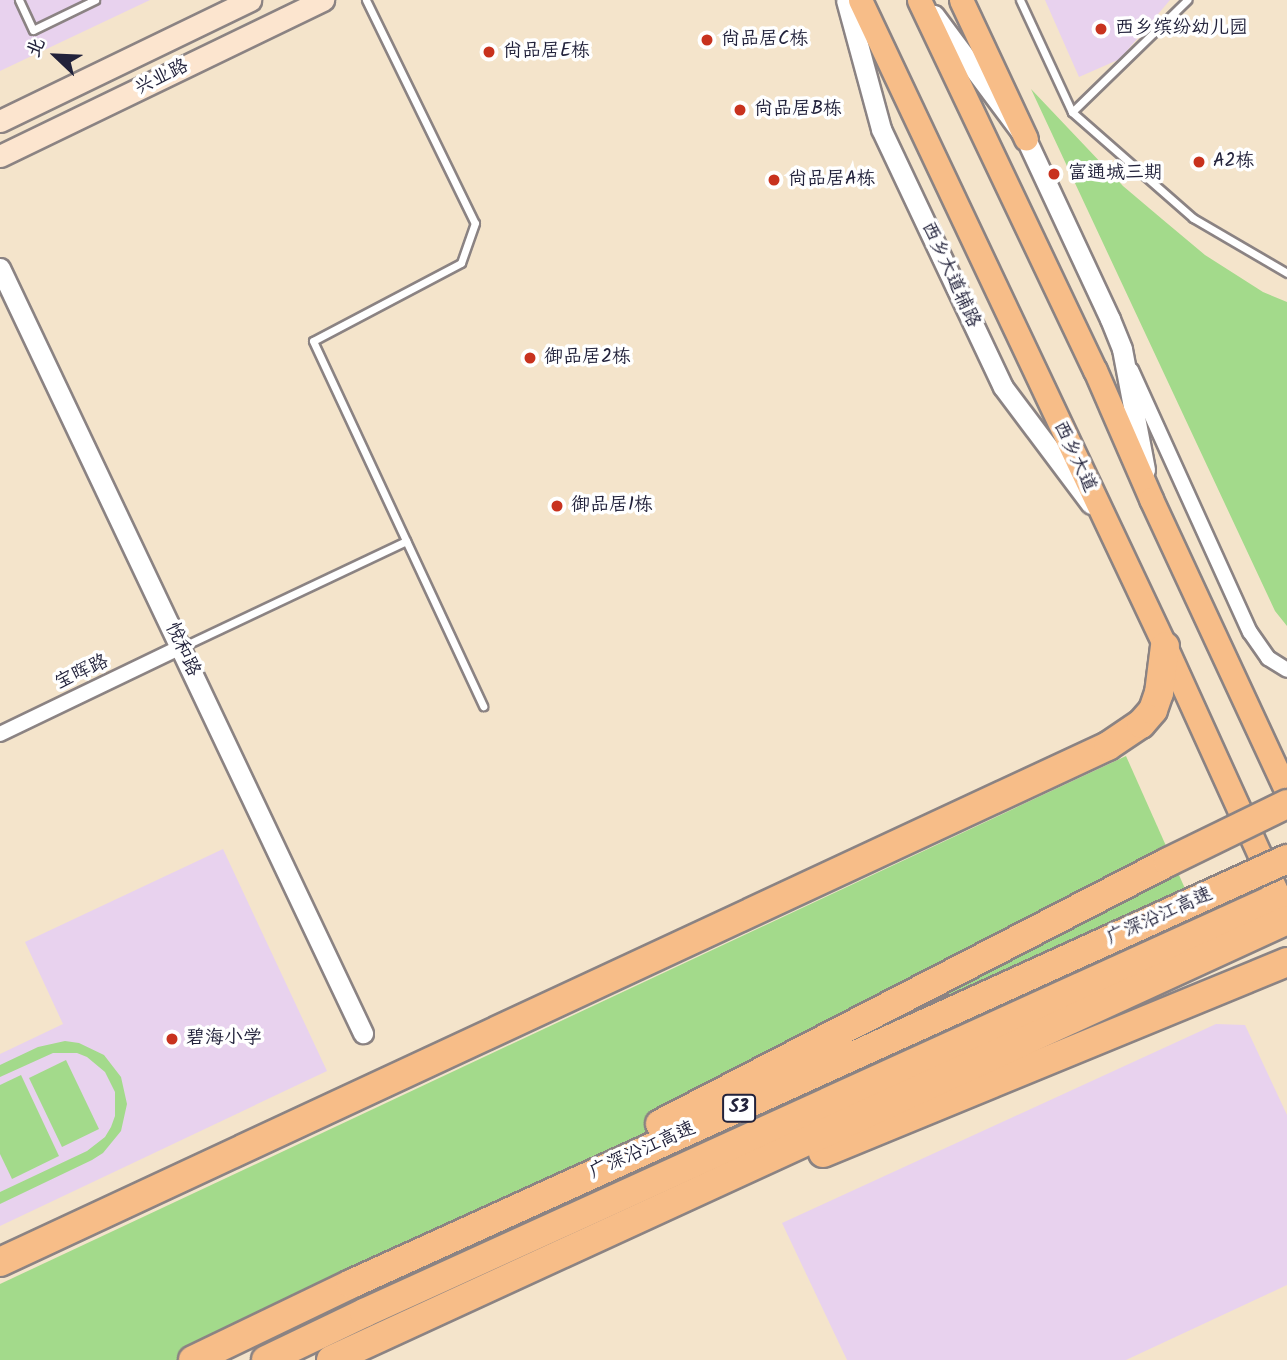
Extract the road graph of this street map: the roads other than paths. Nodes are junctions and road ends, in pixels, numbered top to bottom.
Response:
1 (19, 0) edge
2 (95, 0) edge
3 (250, 0) edge
4 (323, 0) edge
5 (366, 0) edge
6 (846, 0) edge
7 (860, 0) edge
8 (921, 0) edge
9 (961, 0) edge
10 (1020, 0) edge
11 (1187, 0) edge
12 (1072, 112) junction
13 (0, 121) edge
14 (1026, 139) junction
15 (0, 156) edge
16 (0, 268) edge
17 (1287, 273) edge
18 (1122, 349) junction
19 (1151, 499) junction
20 (1106, 524) junction
21 (406, 541) junction
22 (1165, 646) junction
23 (181, 647) junction
24 (1287, 670) edge
25 (483, 706) dead end
26 (0, 734) edge
27 (1287, 792) edge
28 (1287, 804) edge
29 (1287, 859) edge
30 (1284, 911) edge
31 (1287, 962) edge
32 (363, 1033) dead end
33 (0, 1262) edge
34 (351, 1284) junction
35 (374, 1339) junction
36 (193, 1360) edge
37 (266, 1360) edge
38 (331, 1360) edge

1 - 2 lane
3 - 13 main road, 兴业路
4 - 15 main road, 兴业路
5 - 21 lane
6 - 20 street, 西乡大道辅路
7 - 20 main road, 西乡大道
8 - 14 street
8 - 19 main road
9 - 14 main road
10 - 12 lane
11 - 12 lane
12 - 17 lane
14 - 18 street
16 - 23 street, 悦和路
18 - 19 street
18 - 24 street
19 - 27 main road
20 - 22 main road, 西乡大道
21 - 23 lane
21 - 25 lane
22 - 30 main road, 西乡大道
22 - 33 highway
23 - 26 street, 宝晖路
23 - 32 street, 悦和路
28 - 34 highway, bridge
29 - 34 highway, 广深沿江高速 / S3, bridge
30 - 35 highway
30 - 37 highway
31 - 35 highway
34 - 36 highway, 广深沿江高速 / S3, bridge
35 - 38 highway

